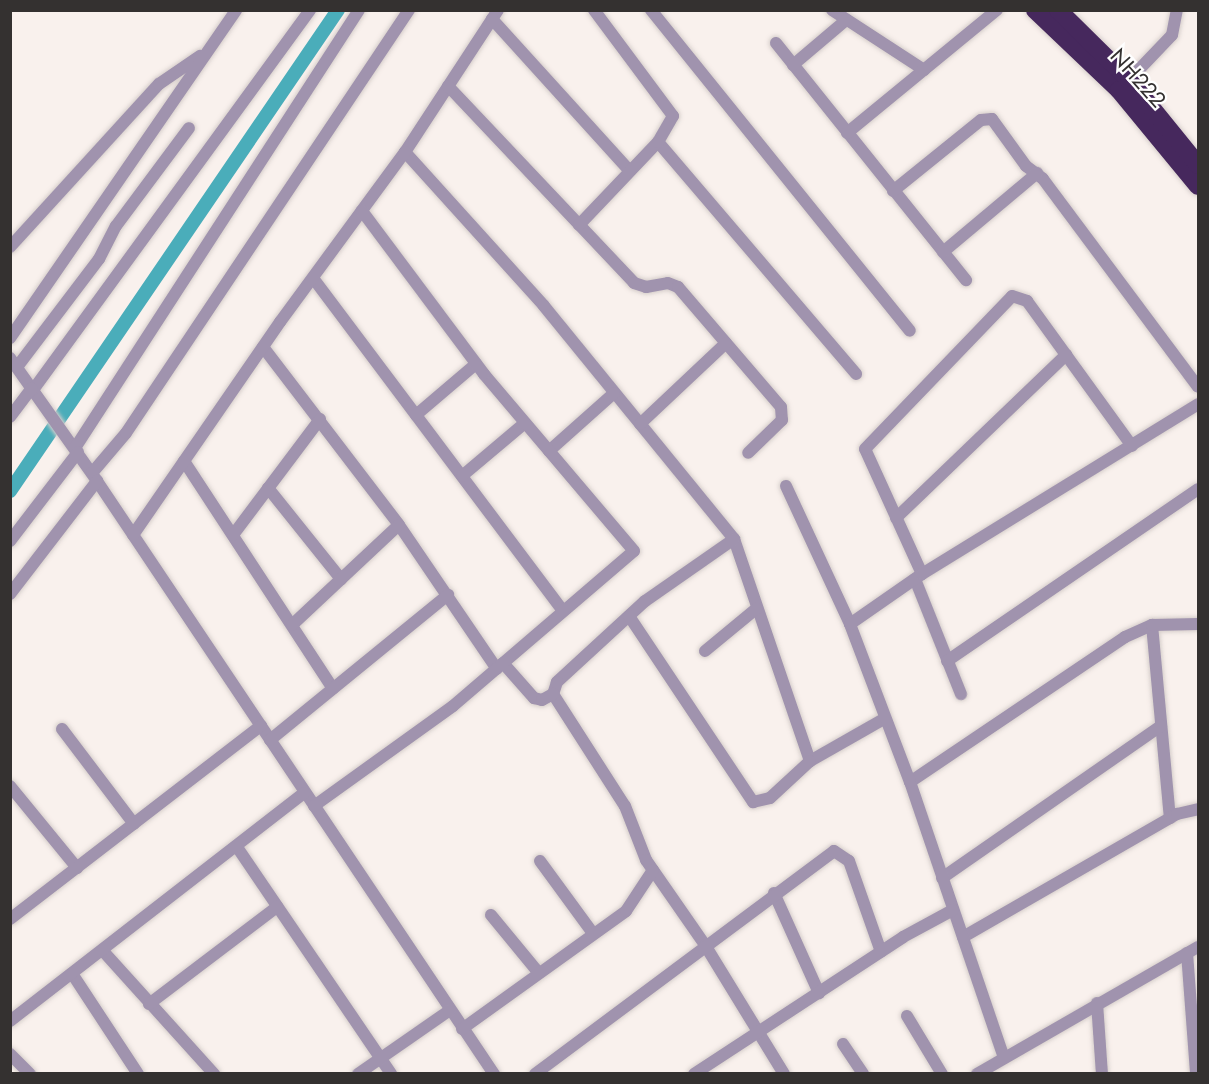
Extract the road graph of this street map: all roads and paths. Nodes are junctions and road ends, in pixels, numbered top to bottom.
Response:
1 (236, 10) edge
2 (310, 10) edge
3 (359, 10) edge
4 (409, 10) edge
5 (594, 10) edge
6 (651, 10) edge
7 (832, 10) edge
8 (997, 10) edge
9 (1035, 10) edge
10 (1058, 10) edge
11 (1178, 10) edge
12 (495, 15) edge
13 (846, 20) junction
14 (776, 43) dead end
15 (203, 54) junction
16 (793, 65) junction
17 (924, 70) junction
18 (1129, 80) junction
19 (448, 86) junction
20 (189, 128) dead end
21 (847, 132) junction
22 (658, 142) junction
23 (405, 152) junction
24 (1198, 165) edge
25 (630, 171) junction
26 (1037, 173) junction
27 (1198, 186) edge
28 (893, 191) junction
29 (362, 211) junction
30 (579, 225) junction
31 (10, 247) edge
32 (943, 252) junction
33 (313, 278) junction
34 (966, 280) dead end
35 (910, 331) dead end
36 (10, 338) edge
37 (726, 343) junction
38 (263, 347) junction
39 (1066, 355) junction
40 (476, 363) junction
41 (13, 364) edge
42 (856, 374) dead end
43 (1198, 387) edge
44 (32, 389) junction
45 (614, 393) junction
46 (1198, 404) edge
47 (416, 415) junction
48 (10, 417) edge
49 (320, 419) junction
50 (525, 423) junction
51 (640, 424) junction
52 (73, 446) junction
53 (1132, 446) junction
54 (549, 451) junction
55 (748, 453) dead end
56 (184, 461) junction
57 (462, 476) junction
58 (95, 477) junction
59 (786, 486) dead end
60 (268, 488) junction
61 (1198, 489) edge
62 (896, 518) junction
63 (399, 525) junction
64 (133, 535) junction
65 (233, 535) junction
66 (734, 539) junction
67 (10, 541) edge
68 (918, 577) junction
69 (341, 579) junction
70 (10, 594) edge
71 (448, 595) junction
72 (758, 608) junction
73 (563, 611) junction
74 (628, 616) junction
75 (850, 624) junction
76 (1198, 624) edge
77 (292, 626) junction
78 (1152, 626) junction
79 (705, 651) dead end
80 (947, 661) junction
81 (500, 666) junction
82 (333, 688) junction
83 (553, 694) junction
84 (961, 694) dead end
85 (884, 719) junction
86 (261, 726) junction
87 (1161, 726) junction
88 (62, 729) dead end
89 (270, 740) junction
90 (810, 761) junction
91 (910, 782) junction
92 (10, 786) edge
93 (304, 793) junction
94 (314, 806) junction
95 (1198, 809) edge
96 (1170, 818) junction
97 (134, 824) junction
98 (237, 847) junction
99 (540, 861) dead end
100 (77, 868) junction
101 (653, 870) junction
102 (942, 878) junction
103 (774, 893) junction
104 (277, 907) junction
105 (953, 910) junction
106 (491, 915) dead end
107 (10, 919) edge
108 (592, 932) junction
109 (963, 937) junction
110 (705, 945) junction
111 (1198, 947) edge
112 (103, 951) junction
113 (881, 952) junction
114 (1187, 953) junction
115 (538, 972) junction
116 (73, 975) junction
117 (819, 993) junction
118 (1097, 1003) junction
119 (149, 1004) junction
120 (450, 1010) junction
121 (907, 1016) dead end
122 (10, 1021) edge
123 (462, 1029) junction
124 (758, 1032) junction
125 (843, 1044) dead end
126 (10, 1054) edge
127 (1003, 1055) junction
128 (380, 1058) junction
129 (30, 1074) edge
130 (138, 1074) edge
131 (214, 1074) edge
132 (358, 1074) edge
133 (391, 1074) edge
134 (494, 1074) edge
135 (535, 1074) edge
136 (694, 1074) edge
137 (784, 1074) edge
138 (863, 1074) edge
139 (942, 1074) edge
140 (977, 1074) edge
141 (1102, 1074) edge
142 (1196, 1074) edge

1 - 15 street
2 - 44 street
3 - 52 street
4 - 58 street
5 - 22 street
6 - 35 street
7 - 13 street
8 - 17 street
9 - 27 highway, NH222
10 - 18 highway, NH222
11 - 18 street
12 - 19 street
12 - 25 street
13 - 16 street
13 - 17 street
14 - 16 street
15 - 31 street
15 - 36 street
16 - 21 street
17 - 21 street
18 - 24 highway, NH222
19 - 23 street
19 - 30 street
20 - 41 street
21 - 28 street
22 - 25 street
22 - 42 street
23 - 29 street
23 - 45 street
25 - 30 street
26 - 28 street
26 - 32 street
26 - 43 street
28 - 32 street
29 - 33 street
29 - 40 street
30 - 37 street
32 - 34 street
33 - 38 street
33 - 47 street
37 - 51 street
37 - 55 street
38 - 49 street
38 - 56 street
39 - 53 street
39 - 62 street
39 - 62 street
40 - 47 street
40 - 50 street
41 - 44 street
44 - 48 street
44 - 52 street
45 - 51 street
45 - 54 street
46 - 53 street
47 - 57 street
49 - 60 street
49 - 63 street
50 - 54 street
50 - 57 street
51 - 66 street
52 - 58 street
52 - 67 street
53 - 68 street
54 - 73 street
56 - 64 street
56 - 65 street
57 - 73 street
58 - 64 street
58 - 70 street
59 - 75 street
60 - 65 street
60 - 69 street
61 - 80 street
62 - 68 street
63 - 69 street
63 - 71 street
64 - 86 street
65 - 77 street
66 - 72 street
66 - 74 street
68 - 75 street
68 - 80 street
69 - 77 street
71 - 81 street
71 - 82 street
72 - 79 street
72 - 90 street
73 - 81 street
74 - 83 street
74 - 90 street
75 - 85 street
76 - 78 street
77 - 82 street
78 - 87 street
78 - 91 street
80 - 84 street
81 - 83 street
81 - 94 street
82 - 89 street
83 - 101 street
85 - 90 street
85 - 91 street
86 - 89 street
86 - 97 street
87 - 96 street
87 - 102 street
88 - 97 street
89 - 93 street
91 - 102 street
92 - 100 street
93 - 94 street
93 - 98 street
94 - 120 street
95 - 96 street
96 - 109 street
97 - 100 street
98 - 104 street
98 - 112 street
99 - 108 street
100 - 107 street
101 - 108 street
101 - 110 street
102 - 105 street
103 - 110 street
103 - 113 street
103 - 117 street
104 - 119 street
104 - 128 street
105 - 109 street
105 - 113 street
106 - 115 street
108 - 115 street
109 - 127 street
110 - 124 street
110 - 135 street
111 - 114 street
112 - 116 street
112 - 119 street
113 - 117 street
114 - 118 street
114 - 142 street
115 - 123 street
116 - 122 street
116 - 130 street
117 - 124 street
118 - 127 street
118 - 141 street
119 - 131 street
120 - 123 street
120 - 128 street
121 - 139 street
123 - 134 street
124 - 136 street
124 - 137 street
125 - 138 street
126 - 129 street
127 - 140 street
128 - 132 street
128 - 133 street

